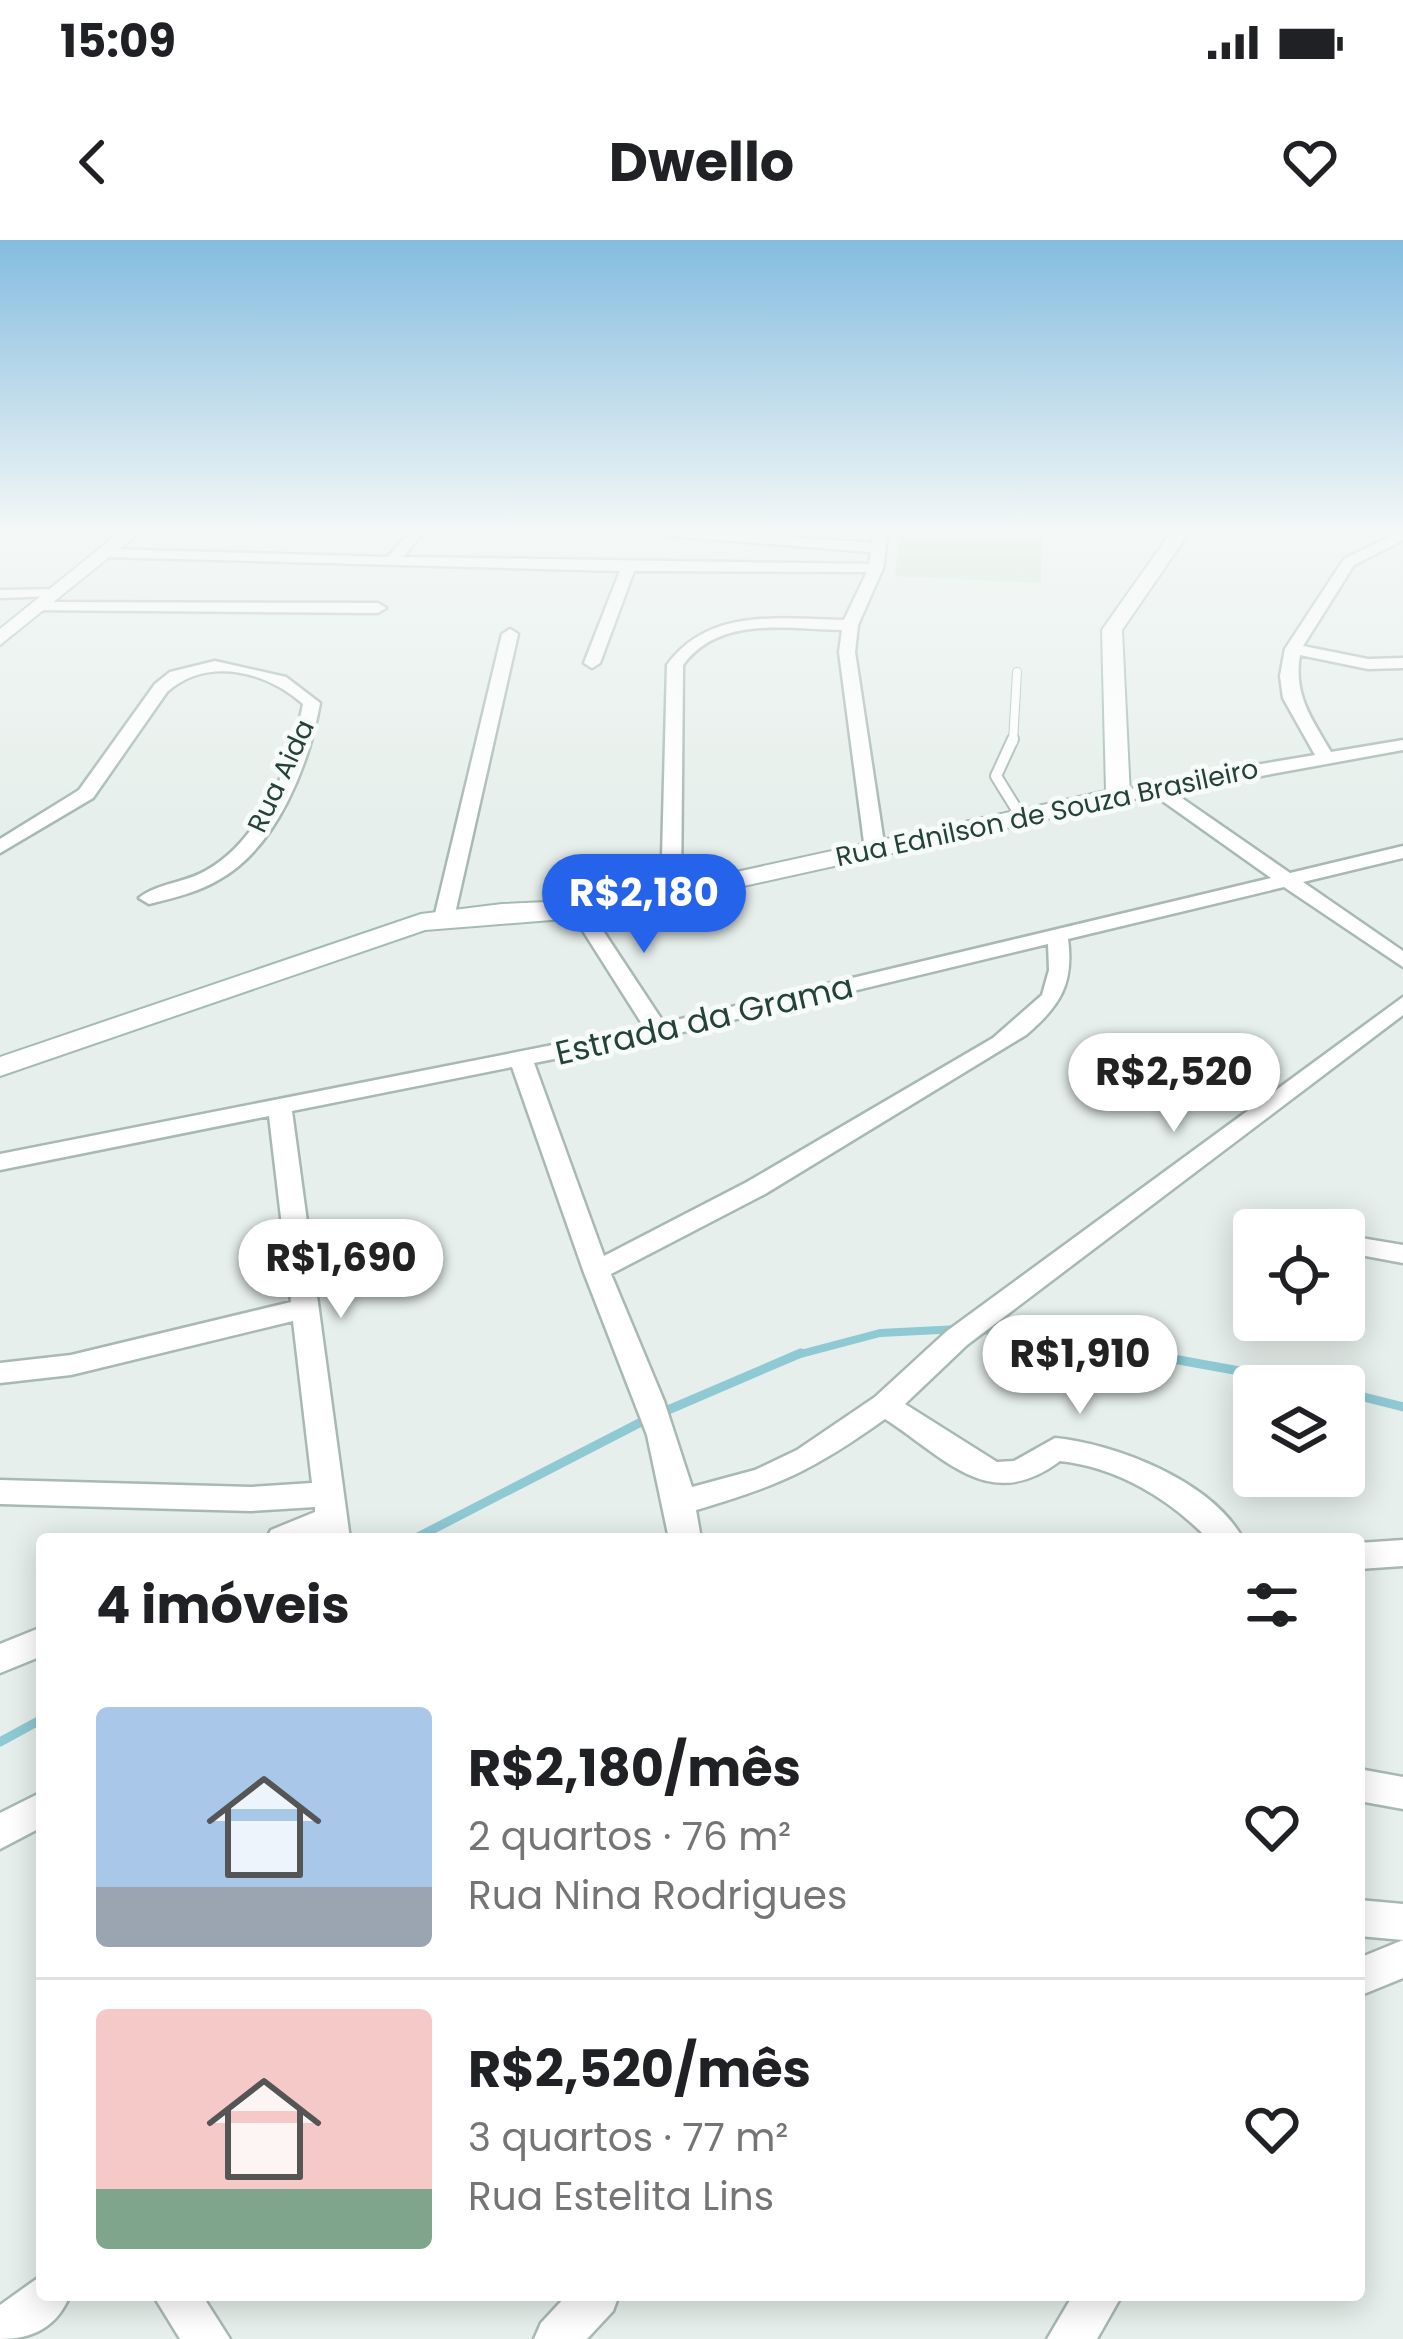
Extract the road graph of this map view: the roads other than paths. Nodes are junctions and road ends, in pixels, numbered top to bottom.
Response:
1 (850, 625) edge
2 (606, 626) edge
3 (810, 626) edge
4 (1115, 626) edge
5 (1308, 626) edge
6 (510, 634) dead end
7 (1293, 649) junction
8 (592, 663) dead end
9 (1403, 663) edge
10 (1016, 672) dead end
11 (1403, 745) edge
12 (1324, 755) junction
13 (1154, 787) junction
14 (1118, 796) junction
15 (1022, 818) junction
16 (0, 847) edge
17 (875, 850) junction
18 (1403, 852) edge
19 (1286, 879) junction
20 (671, 895) junction
21 (149, 898) dead end
22 (581, 912) junction
23 (445, 918) junction
24 (1057, 934) junction
25 (1403, 961) edge
26 (1403, 1004) edge
27 (658, 1031) junction
28 (522, 1060) junction
29 (0, 1067) edge
30 (280, 1108) junction
31 (0, 1162) edge
32 (1365, 1248) edge
33 (1403, 1254) edge
34 (596, 1270) junction
35 (308, 1308) junction
36 (0, 1373) edge
37 (885, 1405) junction
38 (0, 1492) edge
39 (682, 1502) junction
40 (333, 1517) edge
41 (296, 1533) edge
42 (685, 1533) edge
43 (1219, 1533) edge
44 (1403, 1553) edge
45 (1365, 1556) edge
46 (36, 1644) edge
47 (0, 1659) edge
48 (1365, 1786) edge
49 (1403, 1792) edge
50 (36, 1811) edge
51 (0, 1832) edge
52 (1365, 1919) edge
53 (1403, 1922) edge
54 (1403, 1959) edge
55 (1365, 1975) edge
56 (40, 2301) edge
57 (179, 2301) edge
58 (592, 2301) edge
59 (1096, 2301) edge
60 (0, 2332) edge
61 (207, 2339) edge
62 (557, 2339) edge
63 (1070, 2339) edge

1 - 17 street
2 - 8 street
3 - 20 street
4 - 14 street
5 - 7 street
6 - 23 street
7 - 9 street
7 - 12 street
10 - 15 lane
11 - 12 street, Rua Ednilson de Souza Brasileiro
12 - 13 street, Rua Ednilson de Souza Brasileiro
13 - 14 street, Rua Ednilson de Souza Brasileiro
13 - 19 street
14 - 15 street, Rua Ednilson de Souza Brasileiro
15 - 17 street, Rua Ednilson de Souza Brasileiro
16 - 21 street, Rua Aida
17 - 20 street, Rua Ednilson de Souza Brasileiro
18 - 19 street, Estrada da Grama
19 - 24 street, Estrada da Grama
19 - 25 street
20 - 22 street, Rua Ednilson de Souza Brasileiro
22 - 23 street, Rua Ednilson de Souza Brasileiro
22 - 27 street
23 - 29 street, Rua Ednilson de Souza Brasileiro
24 - 27 street, Estrada da Grama
24 - 34 street
26 - 37 street
27 - 28 street, Estrada da Grama
28 - 30 street, Estrada da Grama
28 - 34 street
30 - 31 street, Estrada da Grama
30 - 35 street
32 - 33 street
34 - 39 street
35 - 36 street
35 - 40 street
37 - 39 street
37 - 43 street
38 - 40 street
39 - 42 street
40 - 41 street
44 - 45 street
46 - 47 street
48 - 49 street
50 - 51 street
52 - 53 street
54 - 55 street
56 - 60 street
57 - 61 street
58 - 62 street
59 - 63 street

